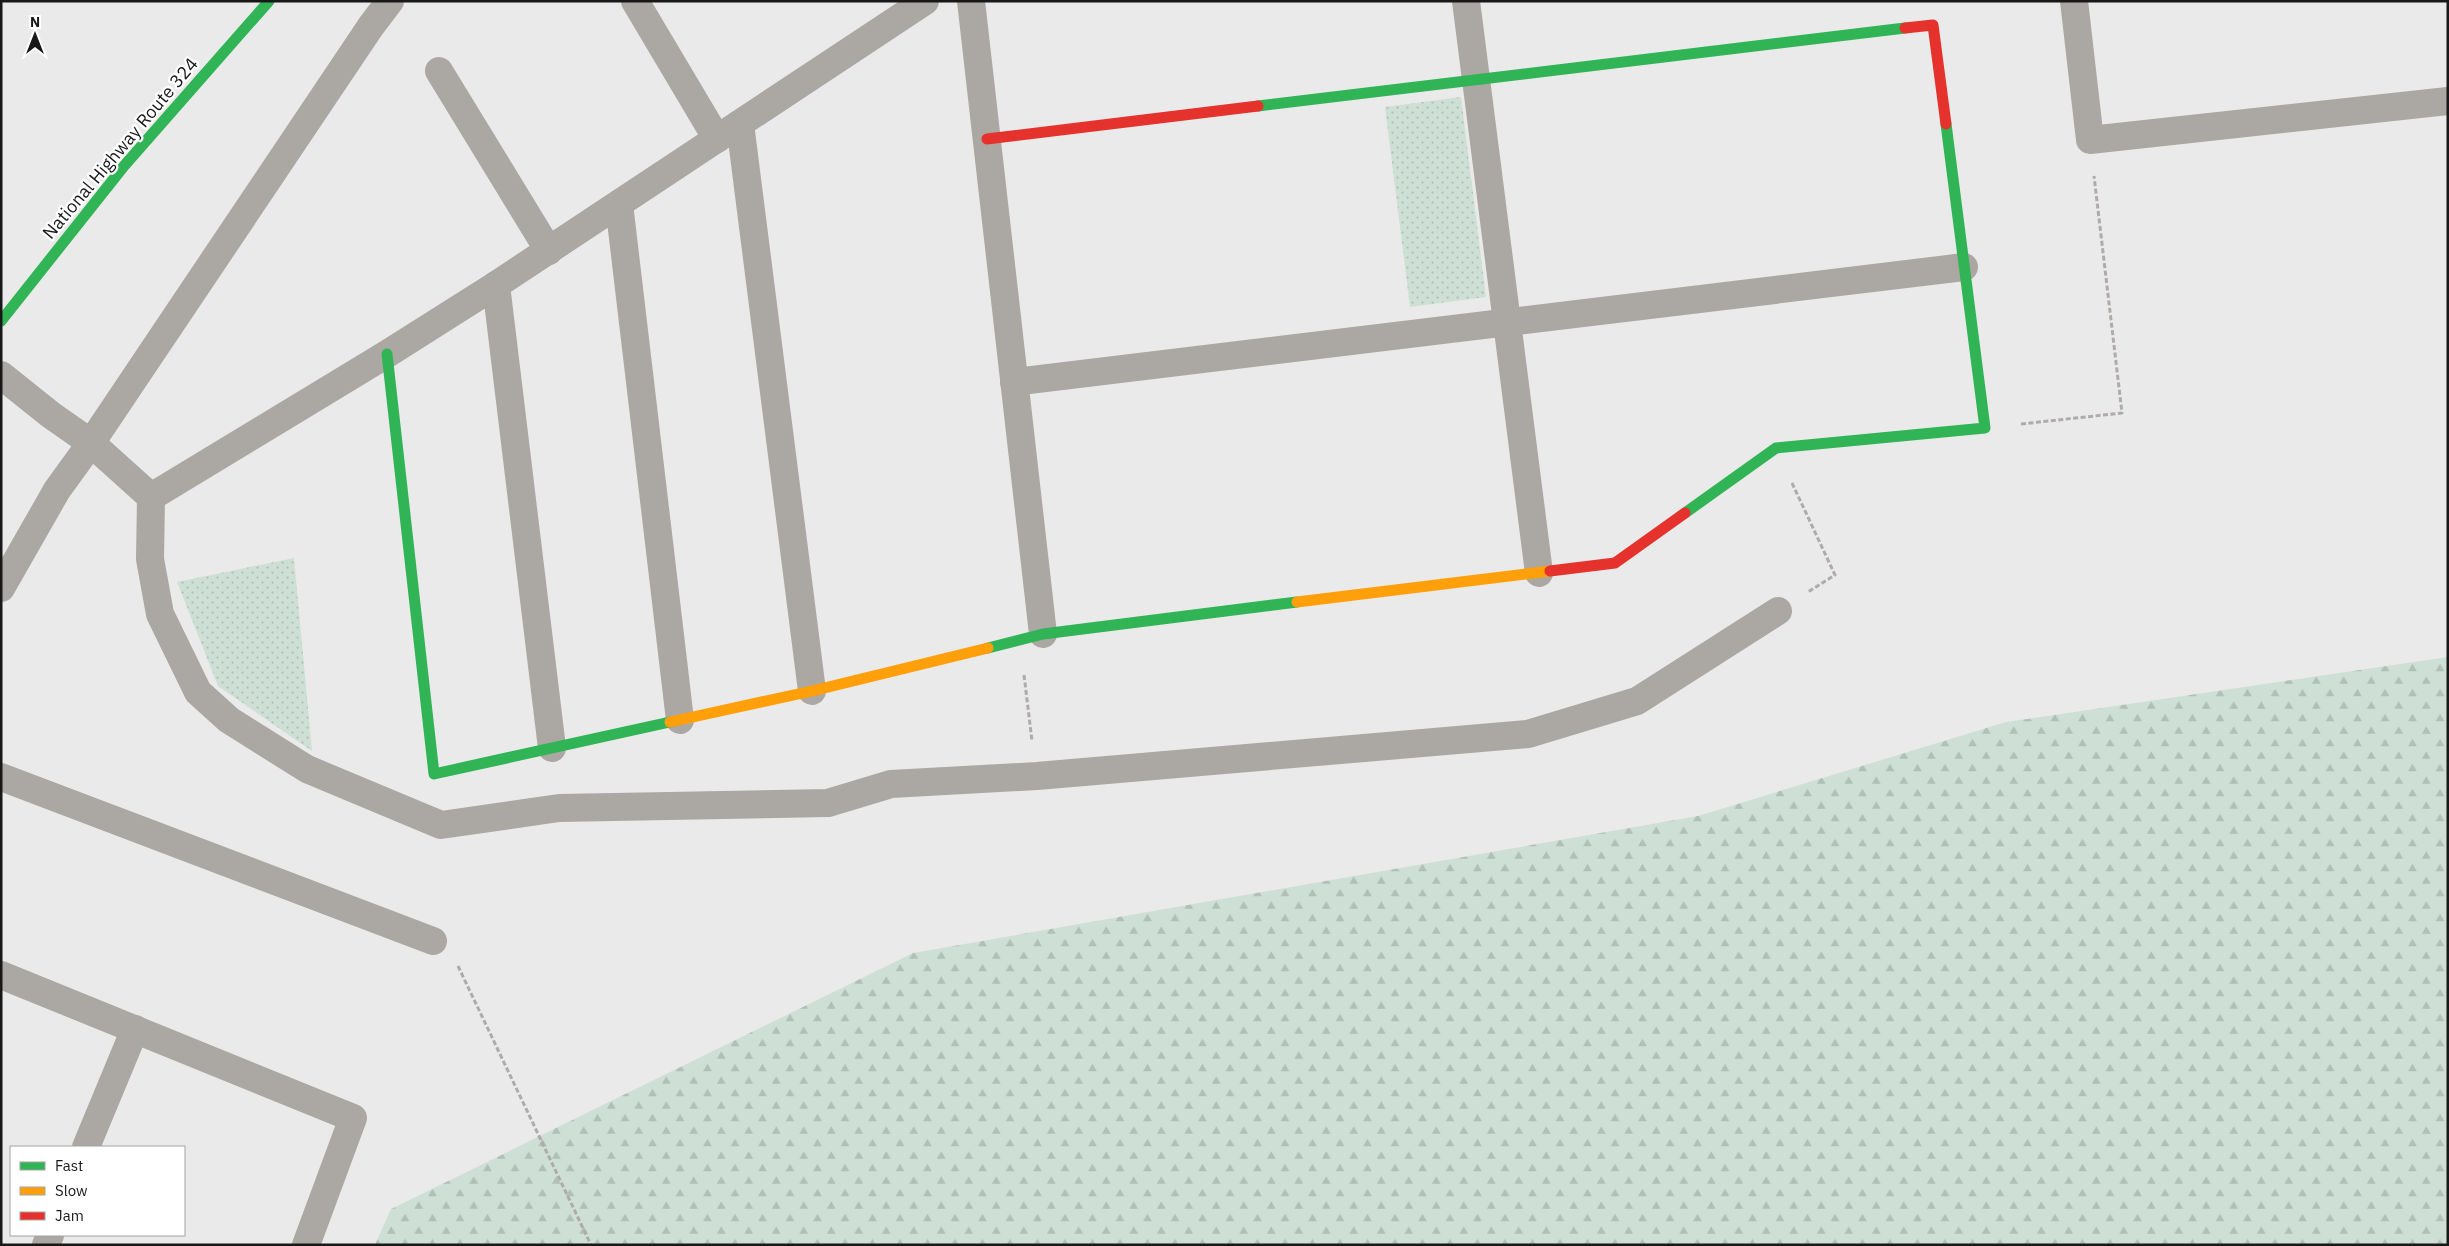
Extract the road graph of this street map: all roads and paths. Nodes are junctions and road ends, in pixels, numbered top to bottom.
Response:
1 (270, 1) edge
2 (390, 1) edge
3 (635, 1) edge
4 (924, 1) edge
5 (971, 1) edge
6 (1466, 1) edge
7 (2074, 1) edge
8 (439, 71) dead end
9 (1476, 80) junction
10 (2448, 101) edge
11 (740, 124) junction
12 (717, 139) junction
13 (987, 140) junction
14 (2090, 140) junction
15 (619, 204) junction
16 (549, 251) junction
17 (1964, 267) junction
18 (496, 284) junction
19 (1, 321) edge
20 (1507, 322) junction
21 (387, 354) junction
22 (1, 375) edge
23 (1014, 382) junction
24 (1985, 428) junction
25 (91, 443) junction
26 (1776, 448) junction
27 (151, 497) junction
28 (1539, 573) junction
29 (1835, 575) dead end
30 (1, 588) edge
31 (1778, 611) dead end
32 (1031, 637) junction
33 (812, 691) junction
34 (680, 720) junction
35 (552, 748) junction
36 (1037, 776) junction
37 (1, 777) edge
38 (433, 942) joint
39 (1, 975) edge
40 (135, 1029) junction
41 (86, 1146) edge
42 (306, 1245) edge
43 (591, 1245) edge

1 - 19 main road, National Highway Route 324
2 - 25 street
3 - 12 street
4 - 11 street
5 - 13 street
6 - 9 street
7 - 14 street
8 - 16 street
9 - 13 main road
9 - 17 main road
9 - 20 street
10 - 14 street
11 - 12 street
11 - 33 street
12 - 15 street
13 - 23 street
14 - 24 path
15 - 16 street
15 - 34 street
16 - 18 street
17 - 20 street
17 - 24 main road
18 - 21 street
18 - 35 street
20 - 23 street
20 - 28 street
21 - 27 street
21 - 35 main road
22 - 25 street
23 - 32 street
24 - 26 main road
25 - 27 street
25 - 30 street
26 - 28 main road
26 - 29 path
27 - 36 street
28 - 32 main road
31 - 36 street
32 - 33 main road
32 - 36 path
33 - 34 main road
34 - 35 main road
37 - 38 street
38 - 43 path
39 - 40 street
40 - 41 street
40 - 42 street

